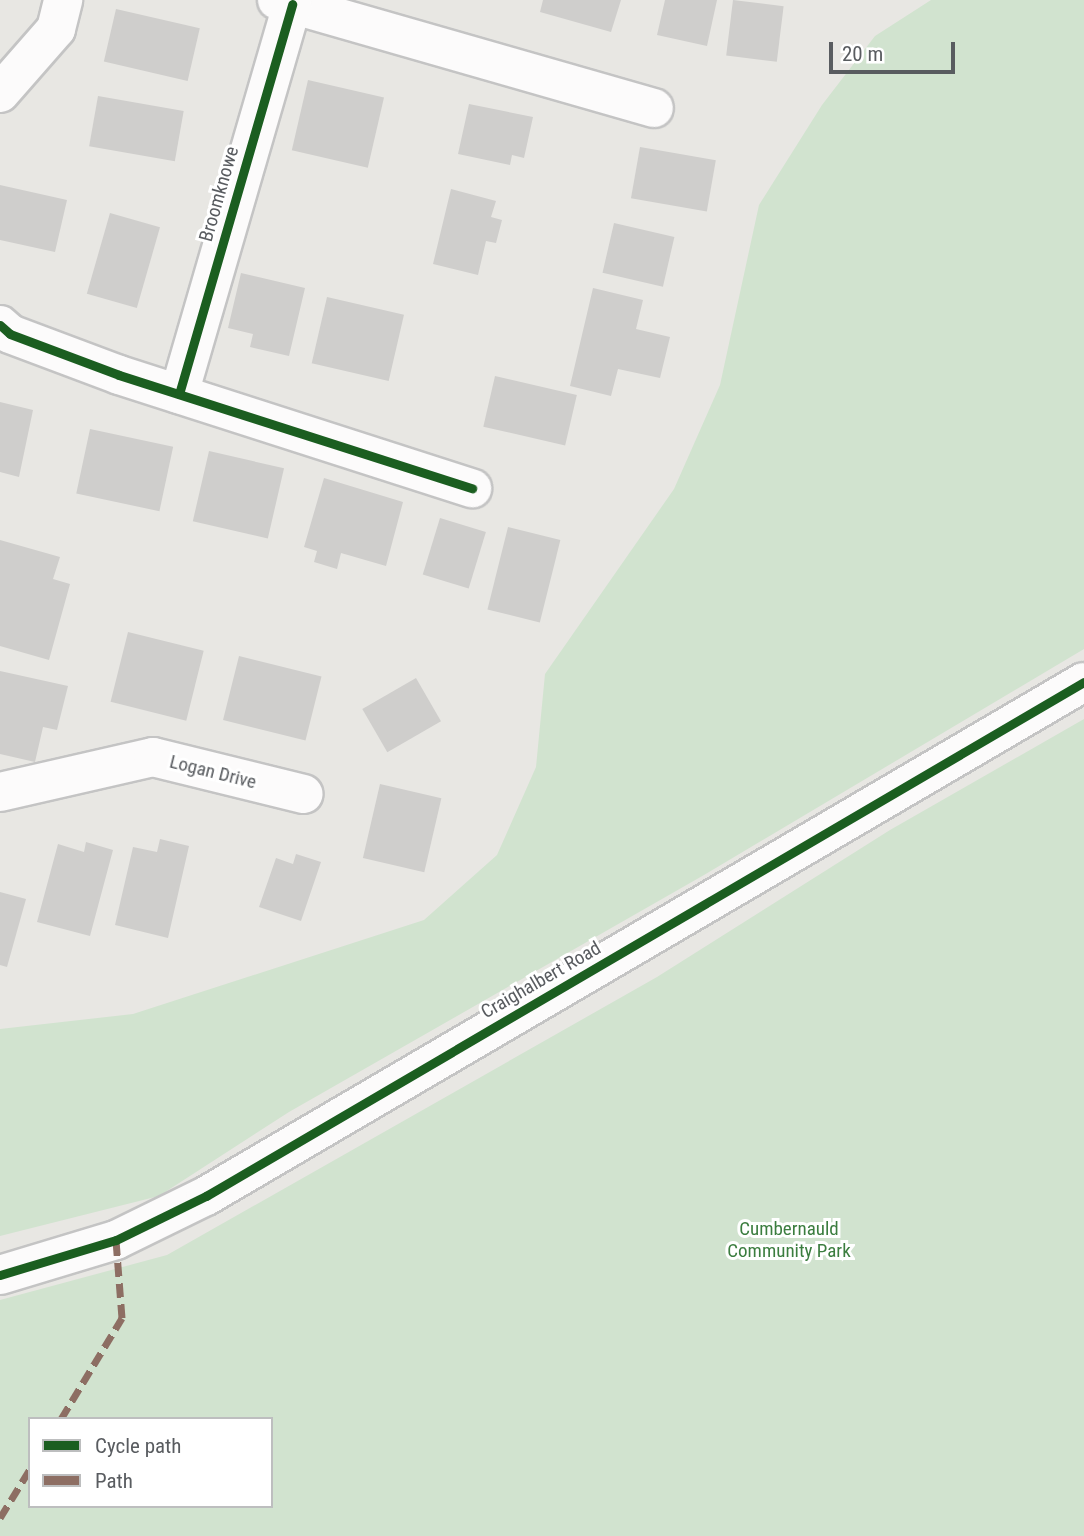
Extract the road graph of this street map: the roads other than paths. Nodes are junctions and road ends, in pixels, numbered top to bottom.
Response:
1 (63, 0) edge
2 (285, 2) edge
3 (0, 93) edge
4 (654, 108) dead end
5 (0, 325) edge
6 (179, 394) junction
7 (472, 488) dead end
8 (1084, 682) edge
9 (0, 792) edge
10 (304, 794) dead end
11 (0, 1275) edge

1 - 3 street
2 - 4 street, Broomknowe
2 - 6 street, Broomknowe
5 - 6 street
6 - 7 street
8 - 11 street, Craighalbert Road
9 - 10 street, Logan Drive

